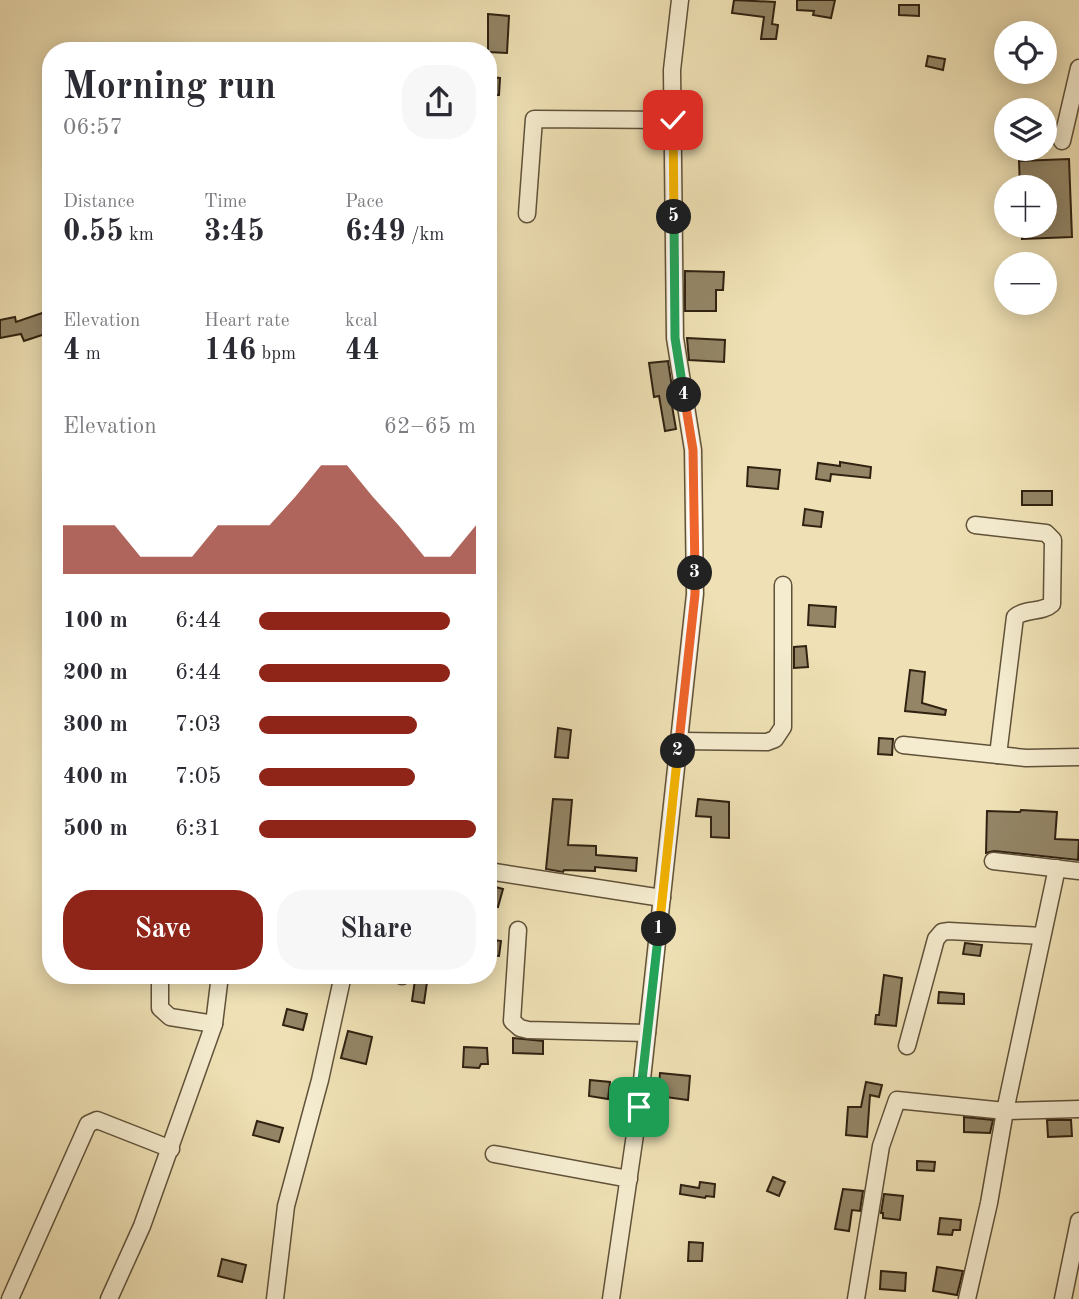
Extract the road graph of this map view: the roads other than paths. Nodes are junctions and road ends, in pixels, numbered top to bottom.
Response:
1 (680, 0) edge
2 (1079, 68) edge
3 (1075, 101) edge
4 (673, 120) junction
5 (1062, 141) dead end
6 (527, 214) dead end
7 (975, 525) dead end
8 (783, 584) dead end
9 (679, 741) junction
10 (903, 745) dead end
11 (998, 755) junction
12 (1079, 757) edge
13 (993, 861) dead end
14 (1057, 868) junction
15 (1079, 871) edge
16 (497, 872) edge
17 (662, 898) junction
18 (518, 930) dead end
19 (1042, 936) junction
20 (160, 984) edge
21 (219, 984) edge
22 (341, 984) edge
23 (215, 1024) junction
24 (647, 1033) junction
25 (906, 1046) dead end
26 (1079, 1109) edge
27 (1004, 1111) junction
28 (171, 1149) junction
29 (494, 1154) dead end
30 (629, 1179) junction
31 (1079, 1222) edge
32 (10, 1299) edge
33 (109, 1299) edge
34 (275, 1299) edge
35 (611, 1299) edge
36 (856, 1299) edge
37 (967, 1299) edge
38 (1063, 1299) edge

1 - 4 street
2 - 3 street
3 - 5 street
4 - 6 street
4 - 9 street
7 - 11 street
8 - 9 street
9 - 17 street
10 - 11 street
11 - 12 street
13 - 14 street
14 - 15 street
14 - 19 street
16 - 17 street
17 - 24 street
18 - 24 street
19 - 25 street
19 - 27 street
20 - 23 street
21 - 23 street
22 - 34 street
23 - 28 street
24 - 30 street
26 - 27 street
27 - 36 street
27 - 37 street
28 - 32 street
28 - 33 street
29 - 30 street
30 - 35 street
31 - 38 street

